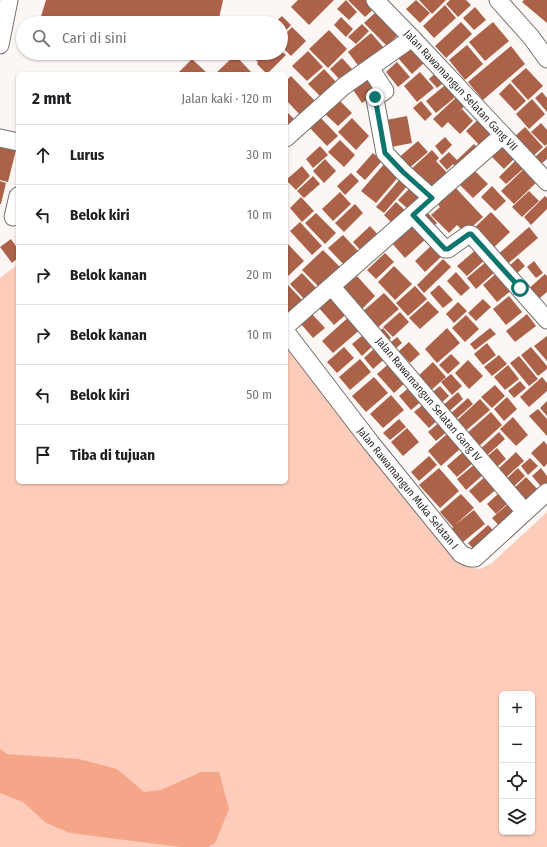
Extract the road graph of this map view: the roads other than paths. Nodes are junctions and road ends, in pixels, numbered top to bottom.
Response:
1 (9, 0) edge
2 (375, 0) edge
3 (498, 0) edge
4 (412, 38) junction
5 (0, 45) edge
6 (547, 59) edge
7 (370, 68) junction
8 (504, 135) junction
9 (288, 136) edge
10 (0, 138) edge
11 (16, 142) edge
12 (547, 182) edge
13 (432, 198) junction
14 (16, 206) edge
15 (413, 215) junction
16 (14, 217) dead end
17 (332, 287) junction
18 (547, 320) edge
19 (288, 324) edge
20 (288, 335) edge
21 (547, 492) edge
22 (524, 512) junction

1 - 5 street
2 - 4 street, Jalan Rawamangun Selatan Gang VII
3 - 6 street
4 - 7 street
4 - 8 street, Jalan Rawamangun Selatan Gang VII
7 - 9 street
7 - 13 street
8 - 12 street, Jalan Rawamangun Selatan Gang VII
8 - 13 street
10 - 11 street
13 - 15 street
14 - 16 street
15 - 17 street
15 - 18 street
17 - 19 street
17 - 22 street, Jalan Rawamangun Selatan Gang IV
20 - 22 street, Jalan Rawamangun Muka Selatan I
21 - 22 street, Jalan Rawamangun Muka Selatan I

